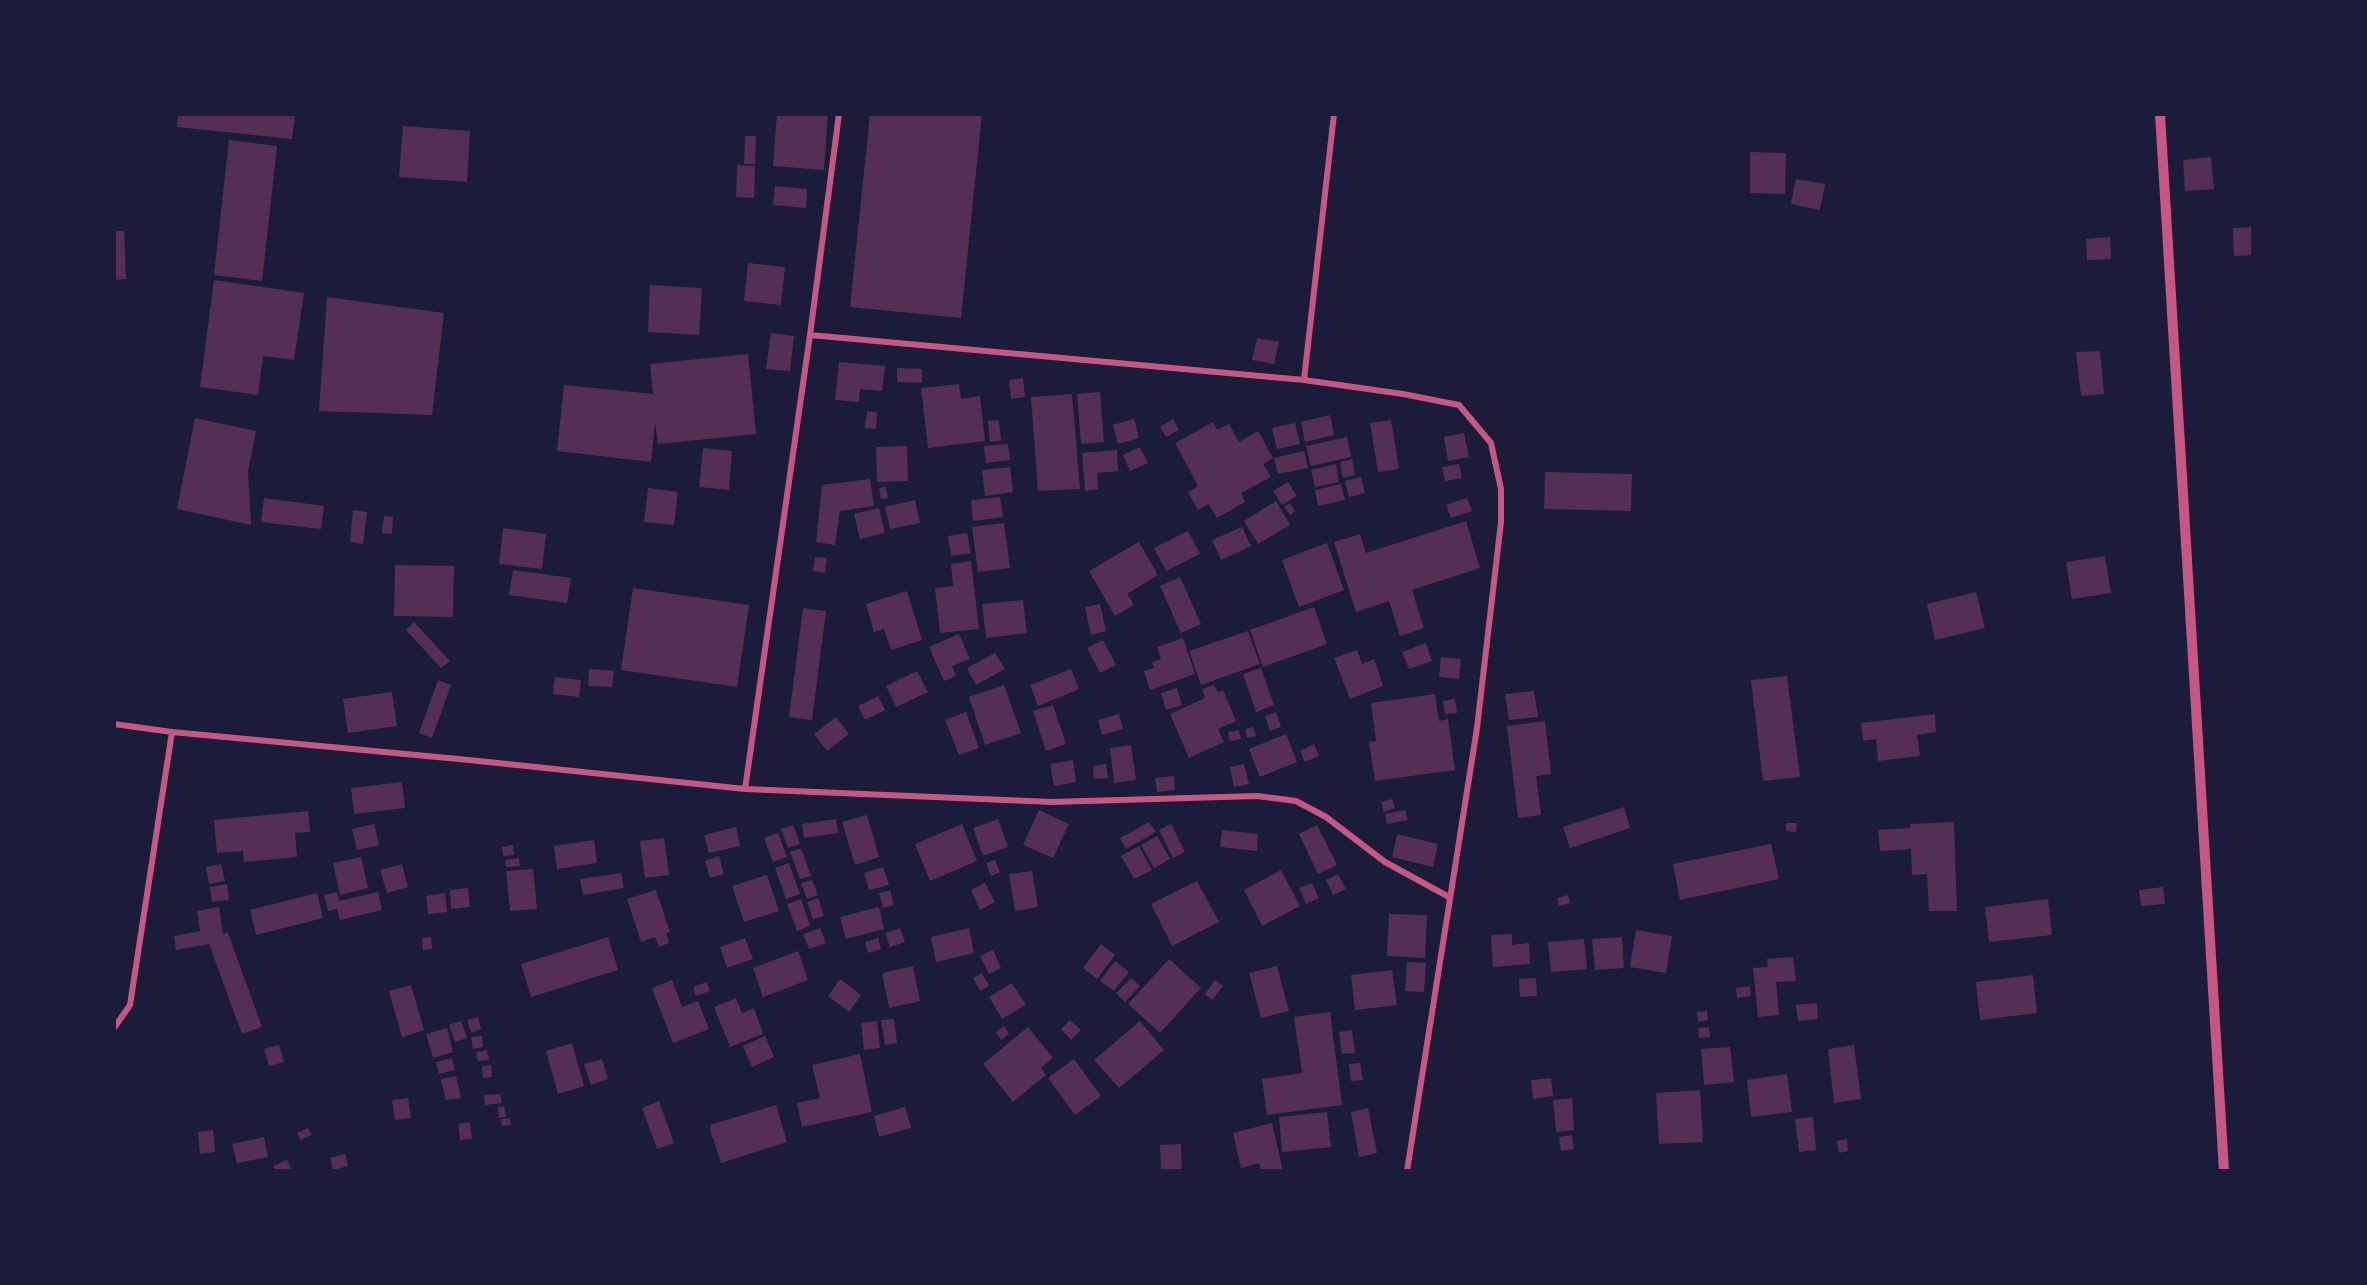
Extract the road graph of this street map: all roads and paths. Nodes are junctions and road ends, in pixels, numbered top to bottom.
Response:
1 (839, 114) edge
2 (1334, 114) edge
3 (2160, 114) edge
4 (810, 335) junction
5 (1304, 380) junction
6 (114, 724) edge
7 (172, 732) junction
8 (745, 789) junction
9 (1449, 897) junction
10 (114, 1028) edge
11 (1407, 1171) edge
12 (2224, 1171) edge

1 - 4 street
2 - 5 street
3 - 12 street
4 - 5 street
4 - 8 street
5 - 9 street
6 - 7 street
7 - 8 street
7 - 10 street
8 - 9 street
9 - 11 street

